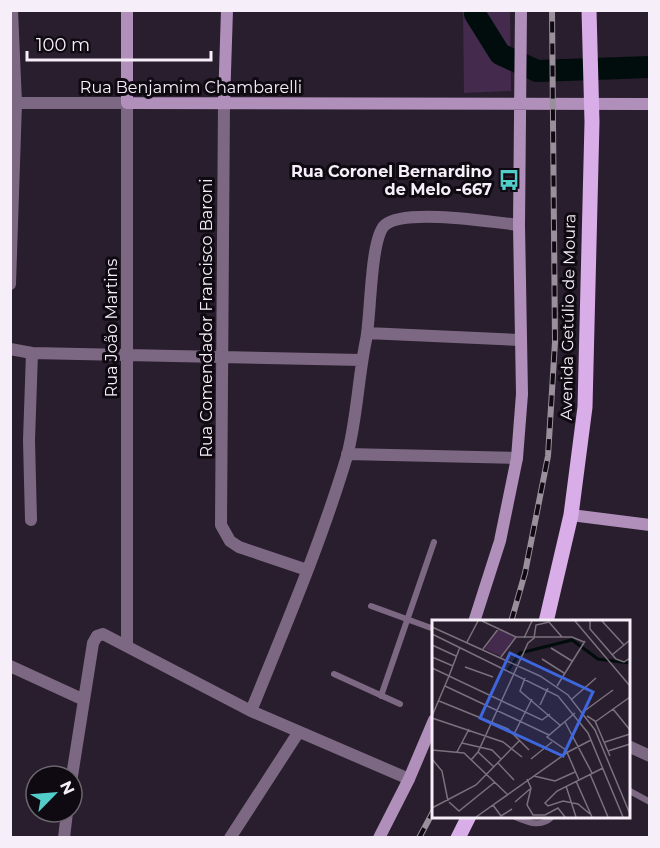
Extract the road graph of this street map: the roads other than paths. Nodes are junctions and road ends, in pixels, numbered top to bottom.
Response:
1 (12, 10) edge
2 (127, 10) edge
3 (227, 10) edge
4 (521, 10) edge
5 (589, 10) edge
6 (13, 103) edge
7 (127, 103) junction
8 (224, 104) junction
9 (650, 104) edge
10 (519, 225) junction
11 (10, 284) edge
12 (367, 333) junction
13 (521, 340) junction
14 (10, 349) edge
15 (32, 353) junction
16 (127, 356) junction
17 (223, 356) junction
18 (362, 360) junction
19 (347, 454) junction
20 (518, 458) junction
21 (571, 515) junction
22 (31, 520) dead end
23 (650, 525) edge
24 (435, 542) dead end
25 (307, 570) junction
26 (370, 606) dead end
27 (408, 619) junction
28 (474, 620) edge
29 (546, 620) edge
30 (432, 628) edge
31 (127, 646) junction
32 (10, 666) edge
33 (334, 674) dead end
34 (381, 696) junction
35 (82, 699) junction
36 (400, 704) dead end
37 (251, 711) junction
38 (432, 725) edge
39 (298, 733) junction
40 (630, 747) edge
41 (650, 756) edge
42 (74, 764) edge
43 (409, 779) junction
44 (630, 791) edge
45 (650, 802) edge
46 (468, 818) edge
47 (518, 818) edge
48 (551, 818) edge
49 (230, 837) edge
50 (379, 837) edge
51 (458, 837) edge

1 - 6 street
2 - 7 street, Rua João Martins
3 - 8 street, Rua Comendador Francisco Baroni
4 - 10 street
5 - 21 main road, Avenida Getúlio de Moura
6 - 7 street, Rua Benjamim Chambarelli
6 - 11 street
7 - 8 street, Rua Benjamim Chambarelli
7 - 16 street, Rua João Martins
8 - 9 street, Rua Benjamim Chambarelli
8 - 17 street, Rua Comendador Francisco Baroni
10 - 12 street
10 - 13 street
12 - 13 street
12 - 18 street
13 - 20 street
14 - 15 street
15 - 16 street
15 - 22 street
16 - 17 street
16 - 31 street, Rua João Martins
17 - 18 street
17 - 25 street, Rua Comendador Francisco Baroni
18 - 19 street
19 - 20 street
19 - 25 street
20 - 28 street
21 - 23 street
21 - 29 main road, Avenida Getúlio de Moura
24 - 27 lane
25 - 37 street
26 - 27 lane
27 - 30 lane
27 - 34 lane
31 - 35 street
31 - 37 street
32 - 35 street
33 - 34 lane
34 - 36 lane
35 - 42 street
37 - 39 street
38 - 43 street
39 - 43 street
39 - 49 street
40 - 41 street
43 - 50 street
44 - 45 lane
46 - 51 main road
47 - 48 lane

